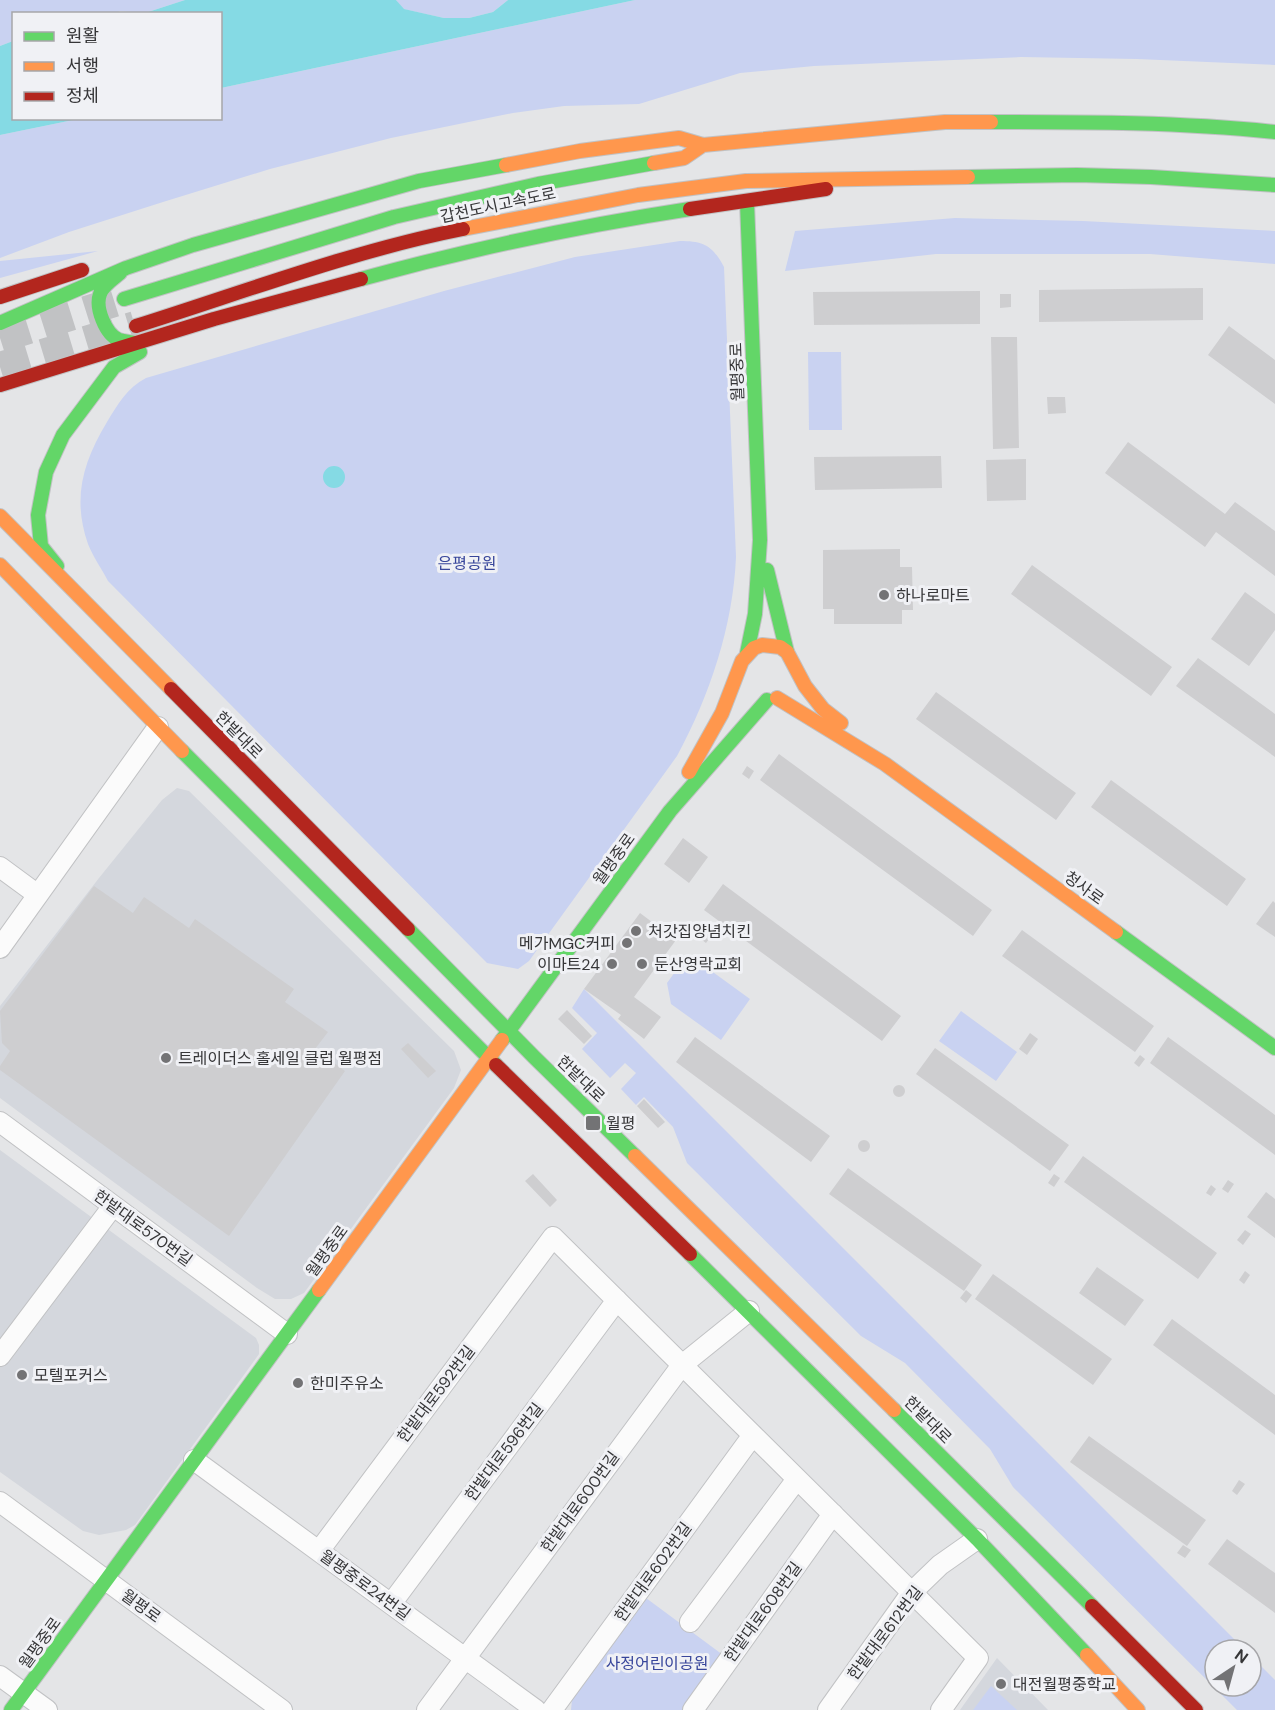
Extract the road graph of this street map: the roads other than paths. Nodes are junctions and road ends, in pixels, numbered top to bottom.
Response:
1 (1275, 132) edge
2 (703, 145) junction
3 (879, 178) junction
4 (1275, 184) edge
5 (747, 202) junction
6 (126, 268) junction
7 (0, 297) edge
8 (124, 299) tunnel mouth
9 (0, 323) edge
10 (135, 326) tunnel mouth
11 (177, 331) junction
12 (138, 344) junction
13 (0, 385) edge
14 (0, 516) edge
15 (760, 540) junction
16 (0, 565) edge
17 (89, 607) junction
18 (787, 652) junction
19 (747, 653) junction
20 (740, 669) junction
21 (795, 669) junction
22 (772, 699) junction
23 (158, 727) junction
24 (873, 755) junction
25 (670, 811) junction
26 (0, 867) edge
27 (38, 895) junction
28 (0, 948) edge
29 (509, 1032) junction
30 (1275, 1048) edge
31 (489, 1059) junction
32 (0, 1122) edge
33 (113, 1206) junction
34 (617, 1300) junction
35 (749, 1311) junction
36 (287, 1334) junction
37 (0, 1356) edge
38 (682, 1365) junction
39 (753, 1435) junction
40 (195, 1460) junction
41 (797, 1479) junction
42 (0, 1503) edge
43 (833, 1514) junction
44 (977, 1539) junction
45 (319, 1551) junction
46 (106, 1581) junction
47 (912, 1592) junction
48 (391, 1604) junction
49 (690, 1622) dead end
50 (465, 1658) junction
51 (0, 1676) edge
52 (24, 1693) junction
53 (11, 1710) edge
54 (47, 1710) edge
55 (282, 1710) edge
56 (427, 1710) edge
57 (536, 1710) edge
58 (552, 1710) edge
59 (693, 1710) edge
60 (828, 1710) edge
61 (941, 1710) edge
62 (1138, 1710) edge
63 (1196, 1710) edge

1 - 2 main road
2 - 6 main road
2 - 8 main road, 갑천도시고속도로
3 - 4 main road
3 - 5 main road
3 - 10 main road, 갑천도시고속도로
5 - 11 main road
5 - 15 main road, 월평중로
6 - 7 main road
6 - 9 main road
6 - 12 main road
11 - 12 main road
11 - 17 main road
12 - 13 main road
14 - 17 main road, 한밭대로
15 - 18 main road
15 - 19 main road
16 - 23 main road
17 - 29 main road, 한밭대로
18 - 19 main road
18 - 21 main road
19 - 20 main road
20 - 22 main road
20 - 25 main road
21 - 22 main road
21 - 24 main road
22 - 24 main road
22 - 25 main road
23 - 27 street
23 - 31 main road
24 - 30 main road, 청사로
25 - 29 main road, 월평중로
26 - 27 street
27 - 28 street
29 - 31 main road, 월평중로
29 - 63 main road, 한밭대로
31 - 35 main road
31 - 36 main road, 월평중로
32 - 33 street, 한밭대로570번길
33 - 36 street, 한밭대로570번길
33 - 37 street
34 - 38 street
34 - 45 street, 한밭대로592번길
34 - 48 street, 한밭대로596번길
35 - 38 street, 한밭대로600번길
35 - 44 main road
36 - 40 main road, 월평중로
38 - 39 street
38 - 50 street, 한밭대로600번길
39 - 41 street
39 - 58 street, 한밭대로602번길
40 - 45 street, 월평중로24번길
40 - 46 main road, 월평중로
41 - 43 street
41 - 49 street
42 - 46 street, 월평로
43 - 47 street
43 - 59 street, 한밭대로608번길
44 - 47 street, 한밭대로612번길
44 - 62 main road
45 - 48 street, 월평중로24번길
46 - 52 main road, 월평중로
46 - 55 street, 월평로
47 - 60 street, 한밭대로612번길
47 - 61 street
48 - 50 street, 월평중로24번길
50 - 56 street, 한밭대로600번길
50 - 57 street, 월평중로24번길
51 - 52 street
52 - 53 main road, 월평중로
52 - 54 street

